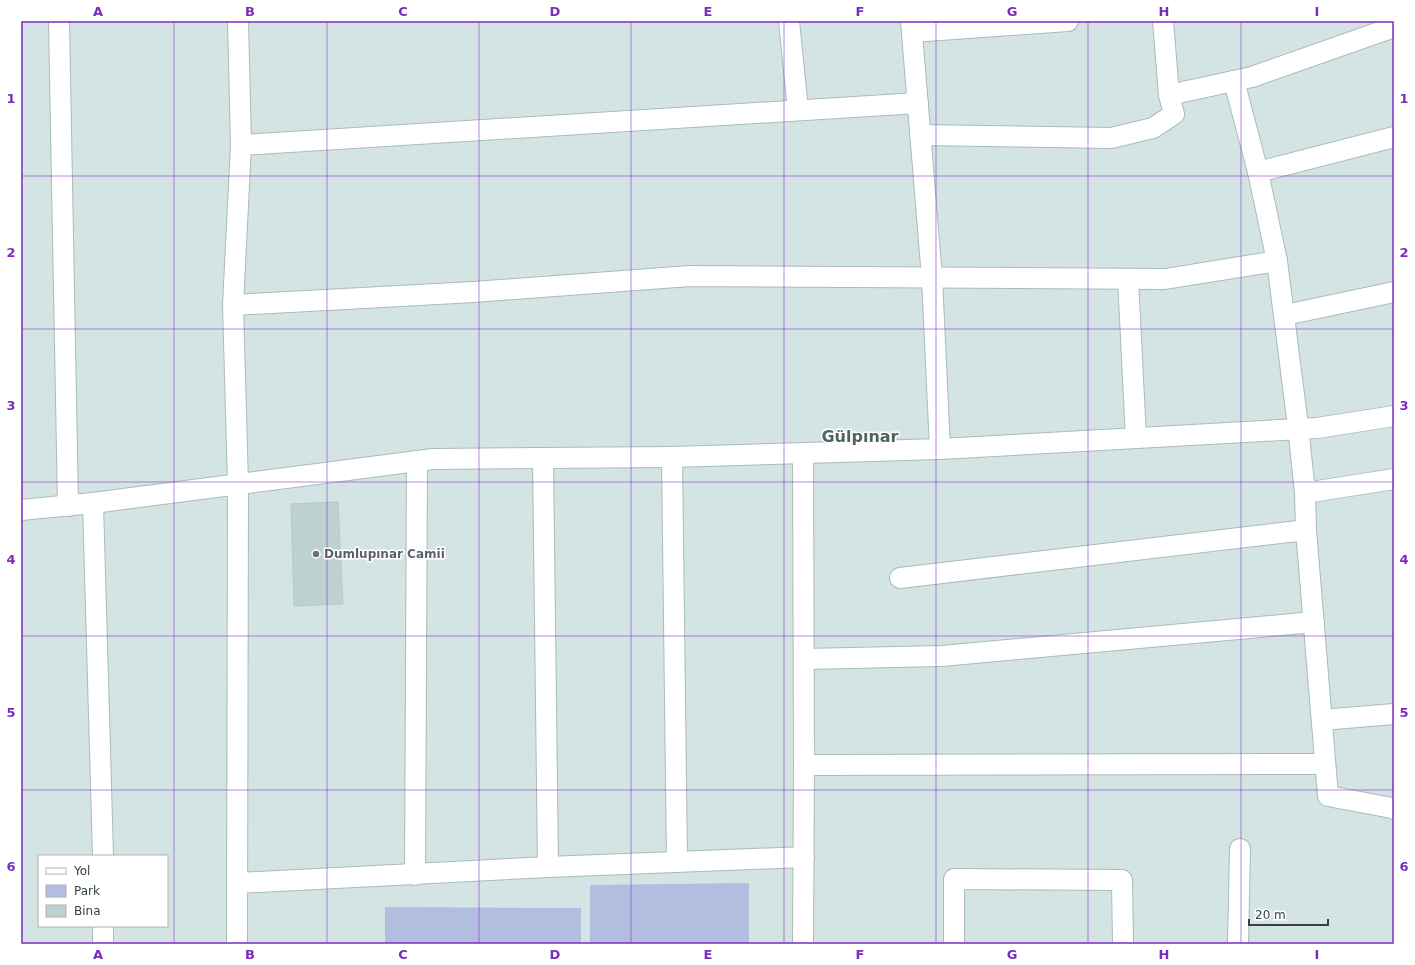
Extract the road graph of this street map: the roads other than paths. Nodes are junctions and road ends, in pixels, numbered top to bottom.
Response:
1 (59, 21) edge
2 (238, 21) edge
3 (790, 21) edge
4 (1068, 21) edge
5 (1163, 21) edge
6 (911, 26) edge
7 (1394, 27) edge
8 (1234, 81) junction
9 (1169, 95) junction
10 (918, 104) junction
11 (798, 110) junction
12 (920, 135) junction
13 (1394, 137) edge
14 (241, 145) junction
15 (1258, 172) junction
16 (1277, 261) junction
17 (932, 278) junction
18 (1128, 279) junction
19 (1394, 292) edge
20 (233, 304) junction
21 (1285, 315) junction
22 (1394, 416) edge
23 (1298, 429) junction
24 (1136, 438) junction
25 (940, 450) junction
26 (803, 454) junction
27 (672, 457) junction
28 (543, 458) junction
29 (417, 461) junction
30 (1394, 479) edge
31 (238, 484) junction
32 (1305, 493) junction
33 (93, 503) junction
34 (68, 506) junction
35 (21, 510) edge
36 (1306, 530) junction
37 (900, 578) dead end
38 (1314, 622) junction
39 (804, 659) junction
40 (1394, 714) edge
41 (1322, 720) junction
42 (1325, 764) junction
43 (804, 765) junction
44 (1394, 809) edge
45 (1240, 849) dead end
46 (103, 855) edge
47 (804, 857) junction
48 (678, 862) junction
49 (548, 867) junction
50 (415, 875) junction
51 (238, 883) junction
52 (103, 927) edge
53 (103, 944) edge
54 (237, 944) edge
55 (803, 944) edge
56 (954, 944) edge
57 (1123, 944) edge
58 (1238, 944) edge

1 - 34 street
2 - 14 street
3 - 11 street
4 - 6 street
5 - 9 street
6 - 10 street
7 - 8 street
8 - 9 street
8 - 15 street
9 - 12 street
10 - 11 street
10 - 12 street
11 - 14 street
12 - 17 street
13 - 15 street
14 - 20 street
15 - 16 street
16 - 18 street
16 - 21 street
17 - 18 street
17 - 20 street
17 - 25 street
18 - 24 street
19 - 21 street
20 - 31 street
21 - 23 street
22 - 23 street
23 - 24 street
23 - 32 street
24 - 25 street
25 - 26 street
26 - 27 street
26 - 39 street
27 - 28 street
27 - 48 street
28 - 29 street
28 - 49 street
29 - 31 street
29 - 50 street
30 - 32 street
31 - 33 street
31 - 51 street
32 - 36 street
33 - 34 street
33 - 46 street
34 - 35 street
36 - 37 street
36 - 38 street
38 - 39 street
38 - 41 street
39 - 43 street
40 - 41 street
41 - 42 street
42 - 43 street
42 - 44 street
43 - 47 street
45 - 58 street
47 - 48 street
47 - 55 street
48 - 49 street
49 - 50 street
50 - 51 street
51 - 54 street
52 - 53 street
56 - 57 street

